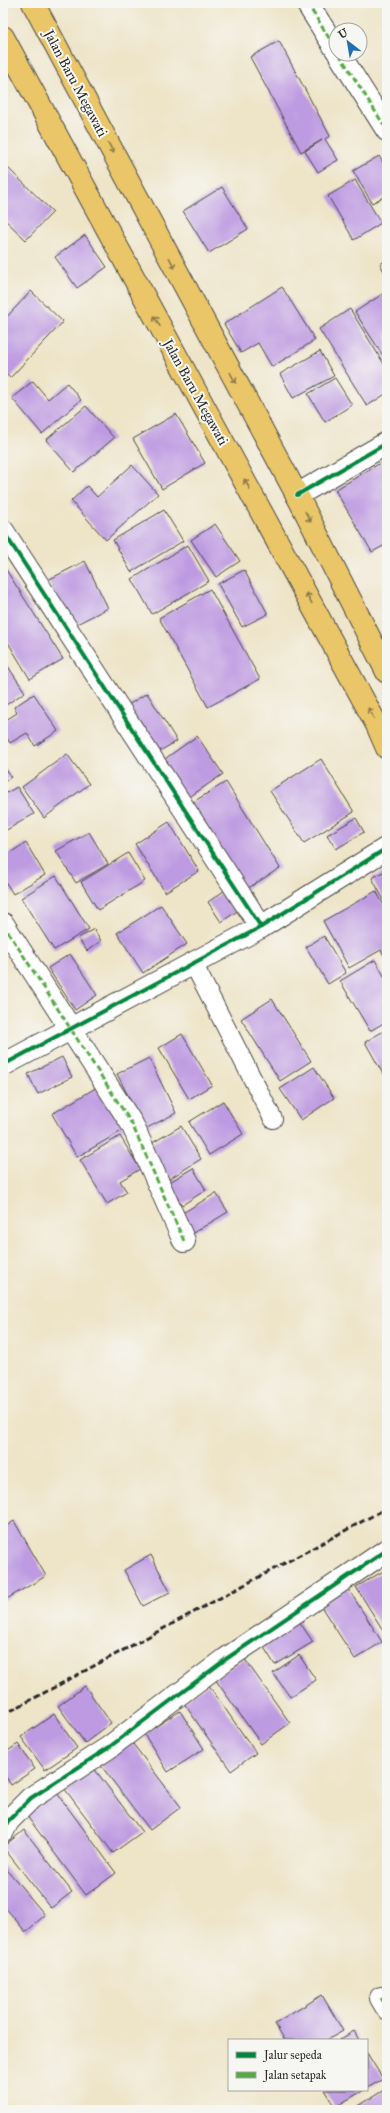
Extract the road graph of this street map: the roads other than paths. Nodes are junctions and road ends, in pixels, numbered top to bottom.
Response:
1 (33, 3) edge
2 (307, 3) edge
3 (328, 36) edge
4 (3, 37) edge
5 (344, 62) edge
6 (387, 130) edge
7 (387, 443) edge
8 (297, 496) junction
9 (3, 531) edge
10 (387, 672) edge
11 (387, 748) edge
12 (387, 848) edge
13 (3, 924) edge
14 (261, 927) junction
15 (193, 963) junction
16 (71, 1029) junction
17 (3, 1065) edge
18 (272, 1119) dead end
19 (184, 1241) dead end
20 (387, 1550) edge
21 (3, 1831) edge

1 -> 8 highway, Jalan Baru Megawati
2 - 3 street
11 -> 4 highway, Jalan Baru Megawati
5 - 6 street
7 - 8 street
8 -> 10 highway, Jalan Baru Megawati
9 - 14 street
12 - 14 street
13 - 16 street
14 - 15 street
15 - 16 street
15 - 18 lane
16 - 17 street
16 - 19 street
20 - 21 street

